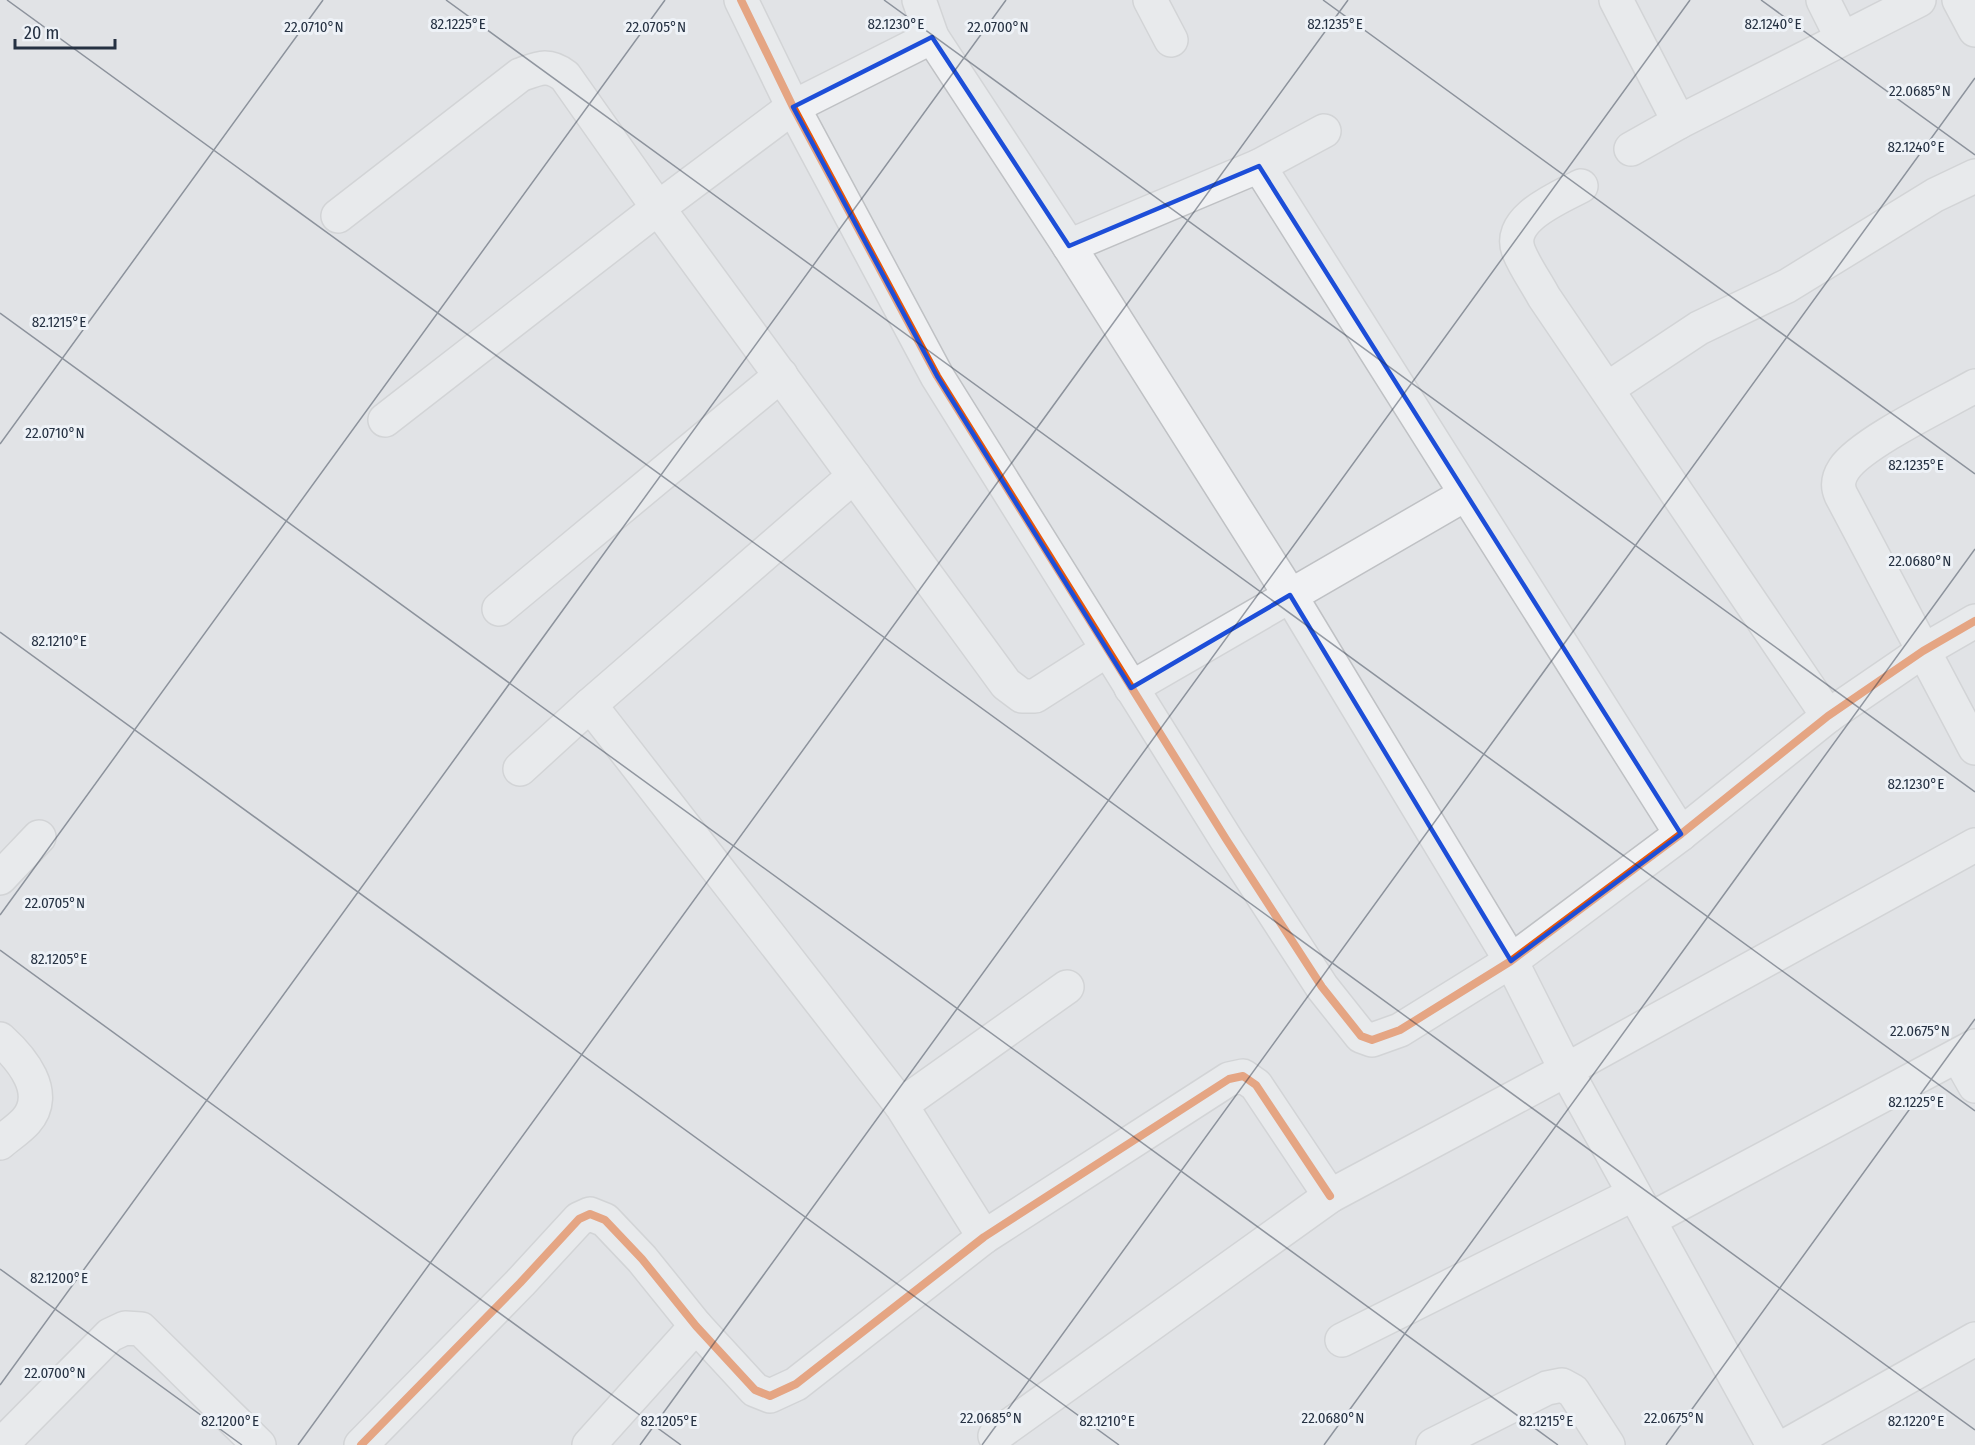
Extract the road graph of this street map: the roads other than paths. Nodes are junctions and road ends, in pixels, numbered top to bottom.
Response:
1 (741, 0) edge
2 (919, 0) edge
3 (1150, 0) edge
4 (1616, 0) edge
5 (1823, 0) edge
6 (1919, 0) edge
7 (1959, 0) edge
8 (1975, 30) edge
9 (932, 37) junction
10 (1842, 38) junction
11 (1171, 40) dead end
12 (793, 107) junction
13 (1679, 122) junction
14 (1324, 131) dead end
15 (1631, 149) dead end
16 (1259, 165) junction
17 (1975, 176) edge
18 (1581, 186) dead end
19 (658, 208) junction
20 (338, 216) dead end
21 (1069, 246) junction
22 (781, 375) junction
23 (1975, 386) edge
24 (1607, 389) junction
25 (385, 420) dead end
26 (854, 476) junction
27 (1466, 494) junction
28 (1290, 595) junction
29 (499, 609) dead end
30 (1975, 621) edge
31 (1107, 650) junction
32 (1923, 651) junction
33 (1131, 688) junction
34 (590, 705) junction
35 (1828, 716) junction
36 (1975, 748) edge
37 (520, 769) dead end
38 (1681, 834) junction
39 (39, 837) dead end
40 (1975, 845) edge
41 (0, 878) edge
42 (1511, 961) junction
43 (1067, 987) dead end
44 (0, 1039) edge
45 (1967, 1051) edge
46 (1566, 1070) junction
47 (1975, 1086) edge
48 (901, 1104) junction
49 (0, 1143) edge
50 (1330, 1196) junction
51 (1642, 1207) junction
52 (984, 1237) junction
53 (696, 1326) junction
54 (1975, 1339) edge
55 (1342, 1340) dead end
56 (995, 1436) dead end
57 (0, 1441) edge
58 (259, 1445) edge
59 (361, 1445) edge
60 (589, 1445) edge
61 (1433, 1445) edge
62 (1608, 1445) edge
63 (1773, 1445) edge
64 (1787, 1445) edge

1 - 12 street
2 - 9 street
3 - 11 street
4 - 13 street
5 - 10 street
6 - 10 street
7 - 8 street
9 - 12 street
9 - 21 street
10 - 13 street
12 - 19 street
12 - 31 street
13 - 15 street
14 - 16 street
16 - 21 street
16 - 27 street
17 - 24 street
18 - 24 street
19 - 20 street
19 - 22 street
19 - 25 street
21 - 28 street
22 - 26 street
22 - 29 street
23 - 32 street
24 - 35 street
26 - 31 street
26 - 34 street
27 - 28 street
27 - 38 street
28 - 33 street
28 - 42 street
30 - 32 street
31 - 33 street
32 - 35 street
32 - 36 street
33 - 42 street
34 - 37 street
34 - 48 street
35 - 38 street
38 - 42 street
39 - 41 street
40 - 46 street
42 - 46 street
43 - 48 street
44 - 49 street
45 - 47 street
45 - 51 street
46 - 50 street
46 - 51 street
48 - 52 street
50 - 52 street
50 - 56 street
51 - 55 street
51 - 63 street
52 - 53 street
53 - 59 street
53 - 60 street
54 - 64 street
57 - 58 street
61 - 62 street

